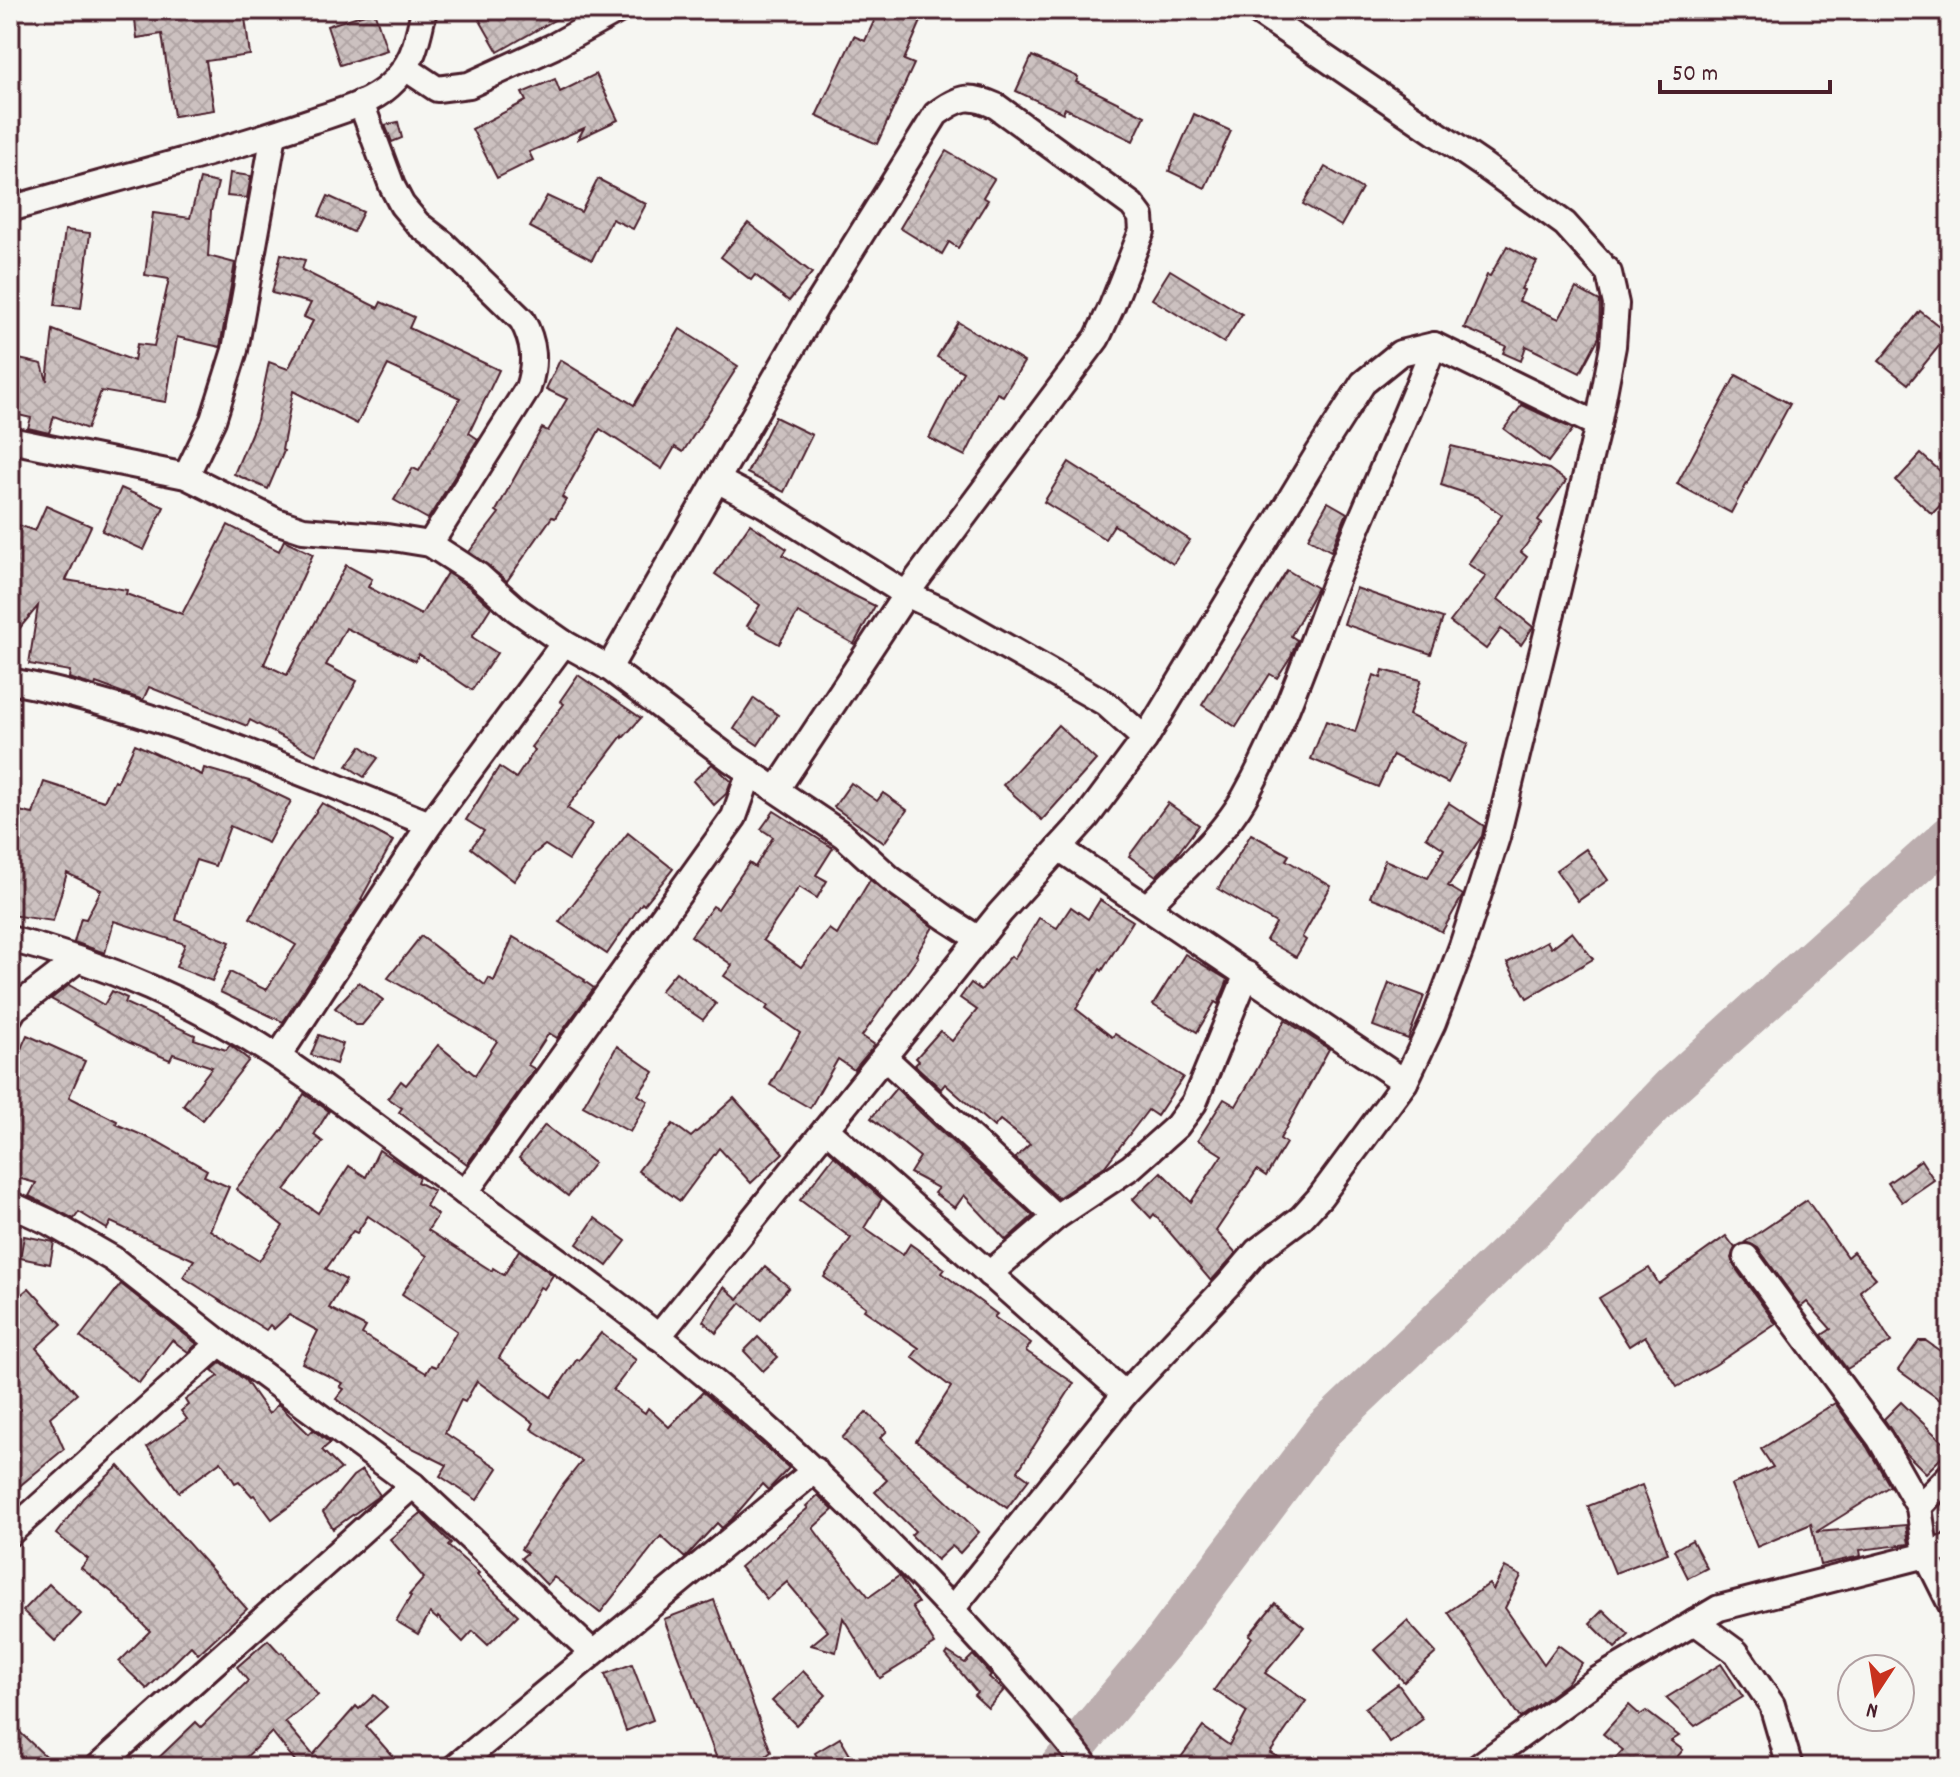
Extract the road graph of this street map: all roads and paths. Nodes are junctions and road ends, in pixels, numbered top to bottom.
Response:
1 (424, 10) edge
2 (619, 10) edge
3 (1255, 10) edge
4 (407, 69) junction
5 (361, 103) junction
6 (274, 134) junction
7 (10, 209) edge
8 (1434, 345) junction
9 (1598, 425) junction
10 (10, 440) edge
11 (186, 476) junction
12 (717, 480) junction
13 (430, 544) junction
14 (906, 594) junction
15 (564, 643) junction
16 (609, 668) junction
17 (10, 681) edge
18 (1145, 739) junction
19 (750, 772) junction
20 (777, 789) junction
21 (430, 824) junction
22 (1059, 848) junction
23 (1147, 907) junction
24 (10, 939) edge
25 (979, 939) junction
26 (77, 960) junction
27 (1247, 974) junction
28 (10, 1016) edge
29 (278, 1057) junction
30 (884, 1057) junction
31 (1405, 1082) junction
32 (826, 1129) junction
33 (465, 1193) junction
34 (10, 1204) edge
35 (1056, 1217) junction
36 (1746, 1257) dead end
37 (989, 1274) junction
38 (658, 1337) junction
39 (220, 1343) junction
40 (1125, 1394) junction
41 (815, 1470) junction
42 (1950, 1475) edge
43 (413, 1485) junction
44 (1919, 1507) junction
45 (10, 1533) edge
46 (1950, 1546) edge
47 (1926, 1555) junction
48 (1950, 1603) edge
49 (952, 1609) junction
50 (1695, 1622) junction
51 (592, 1652) junction
52 (98, 1767) edge
53 (455, 1767) edge
54 (1087, 1767) edge
55 (1478, 1767) edge
56 (1790, 1767) edge

1 - 4 street
2 - 4 street
3 - 9 street
4 - 5 street
5 - 6 street
5 - 13 street
6 - 7 street
6 - 11 street
8 - 9 street
8 - 18 street
8 - 23 street
9 - 31 street
10 - 11 street
11 - 13 street
12 - 14 street
12 - 14 street
12 - 16 street
13 - 15 street
14 - 18 street
14 - 20 street
15 - 16 street
15 - 21 street
16 - 19 street
17 - 21 street
18 - 22 street
19 - 20 street
19 - 33 street
20 - 25 street
21 - 29 street
22 - 23 street
22 - 25 street
23 - 27 street
24 - 26 street
25 - 30 street
26 - 28 street
26 - 29 street
27 - 31 street
27 - 35 street
29 - 33 street
30 - 32 street
30 - 35 street
31 - 40 street
32 - 37 street
32 - 38 street
33 - 38 street
34 - 39 street
35 - 37 street
36 - 44 street
37 - 40 street
38 - 41 street
39 - 43 street
39 - 45 street
40 - 49 street
41 - 49 street
41 - 51 street
42 - 44 street
43 - 51 street
43 - 52 street
44 - 47 street
46 - 47 street
47 - 48 street
47 - 50 street
49 - 54 street
50 - 55 street
50 - 56 street
51 - 53 street

